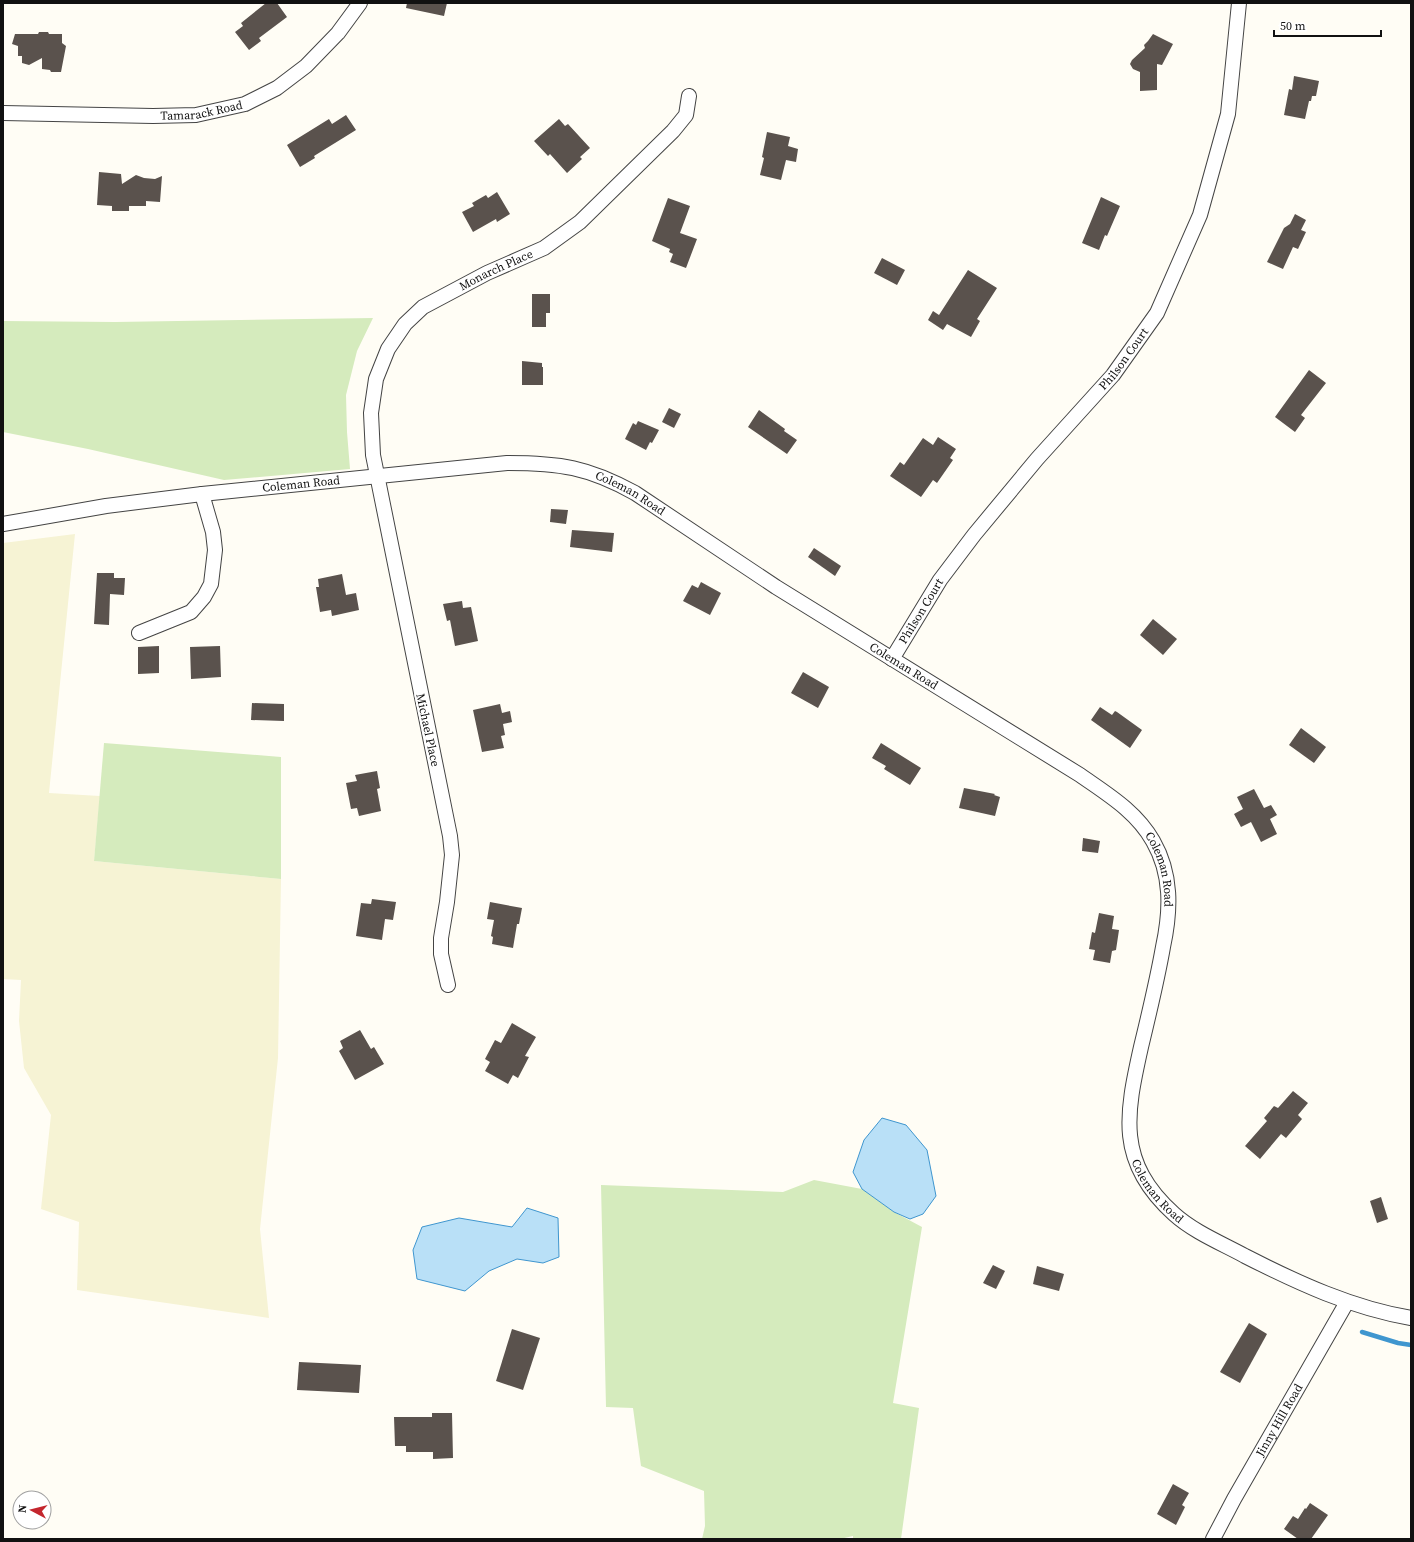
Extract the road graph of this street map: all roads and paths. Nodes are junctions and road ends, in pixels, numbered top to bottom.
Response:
1 (360, 3) edge
2 (1239, 3) edge
3 (689, 96) dead end
4 (3, 114) edge
5 (377, 476) junction
6 (202, 494) junction
7 (3, 524) edge
8 (139, 633) dead end
9 (892, 659) junction
10 (448, 986) dead end
11 (1347, 1302) junction
12 (1411, 1318) edge
13 (1213, 1539) edge

1 - 4 street, Tamarack Road
2 - 9 street, Philson Court
3 - 5 street, Monarch Place
5 - 6 street, Coleman Road
5 - 9 street, Coleman Road
5 - 10 street, Michael Place
6 - 7 street, Coleman Road
6 - 8 street
9 - 11 street, Coleman Road
11 - 12 street, Coleman Road
11 - 13 street, Jinny Hill Road

